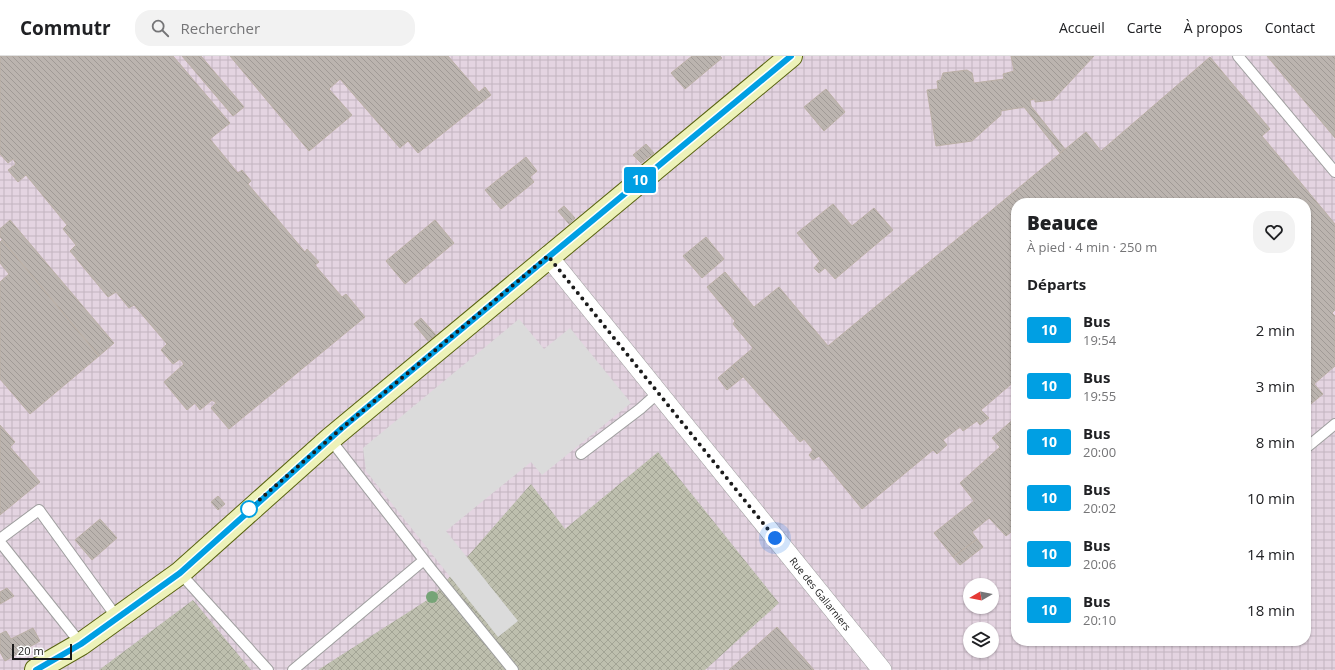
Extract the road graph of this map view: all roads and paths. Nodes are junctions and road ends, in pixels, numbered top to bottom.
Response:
1 (791, 56) edge
2 (1238, 56) edge
3 (1335, 172) edge
4 (548, 256) junction
5 (658, 393) junction
6 (1335, 424) edge
7 (330, 438) junction
8 (1311, 444) edge
9 (581, 454) dead end
10 (0, 541) edge
11 (424, 560) junction
12 (180, 573) junction
13 (118, 619) junction
14 (81, 644) junction
15 (36, 670) edge
16 (268, 670) edge
17 (293, 670) edge
18 (514, 670) edge
19 (882, 670) edge

1 - 4 street
2 - 3 lane
4 - 5 street, Rue des Gallarniers
4 - 7 street
5 - 9 lane
5 - 19 street, Rue des Gallarniers
6 - 8 lane
7 - 11 lane
7 - 12 street
10 - 13 lane
10 - 14 lane
11 - 17 lane
11 - 18 lane
12 - 13 street
12 - 16 lane
13 - 14 street
14 - 15 street

